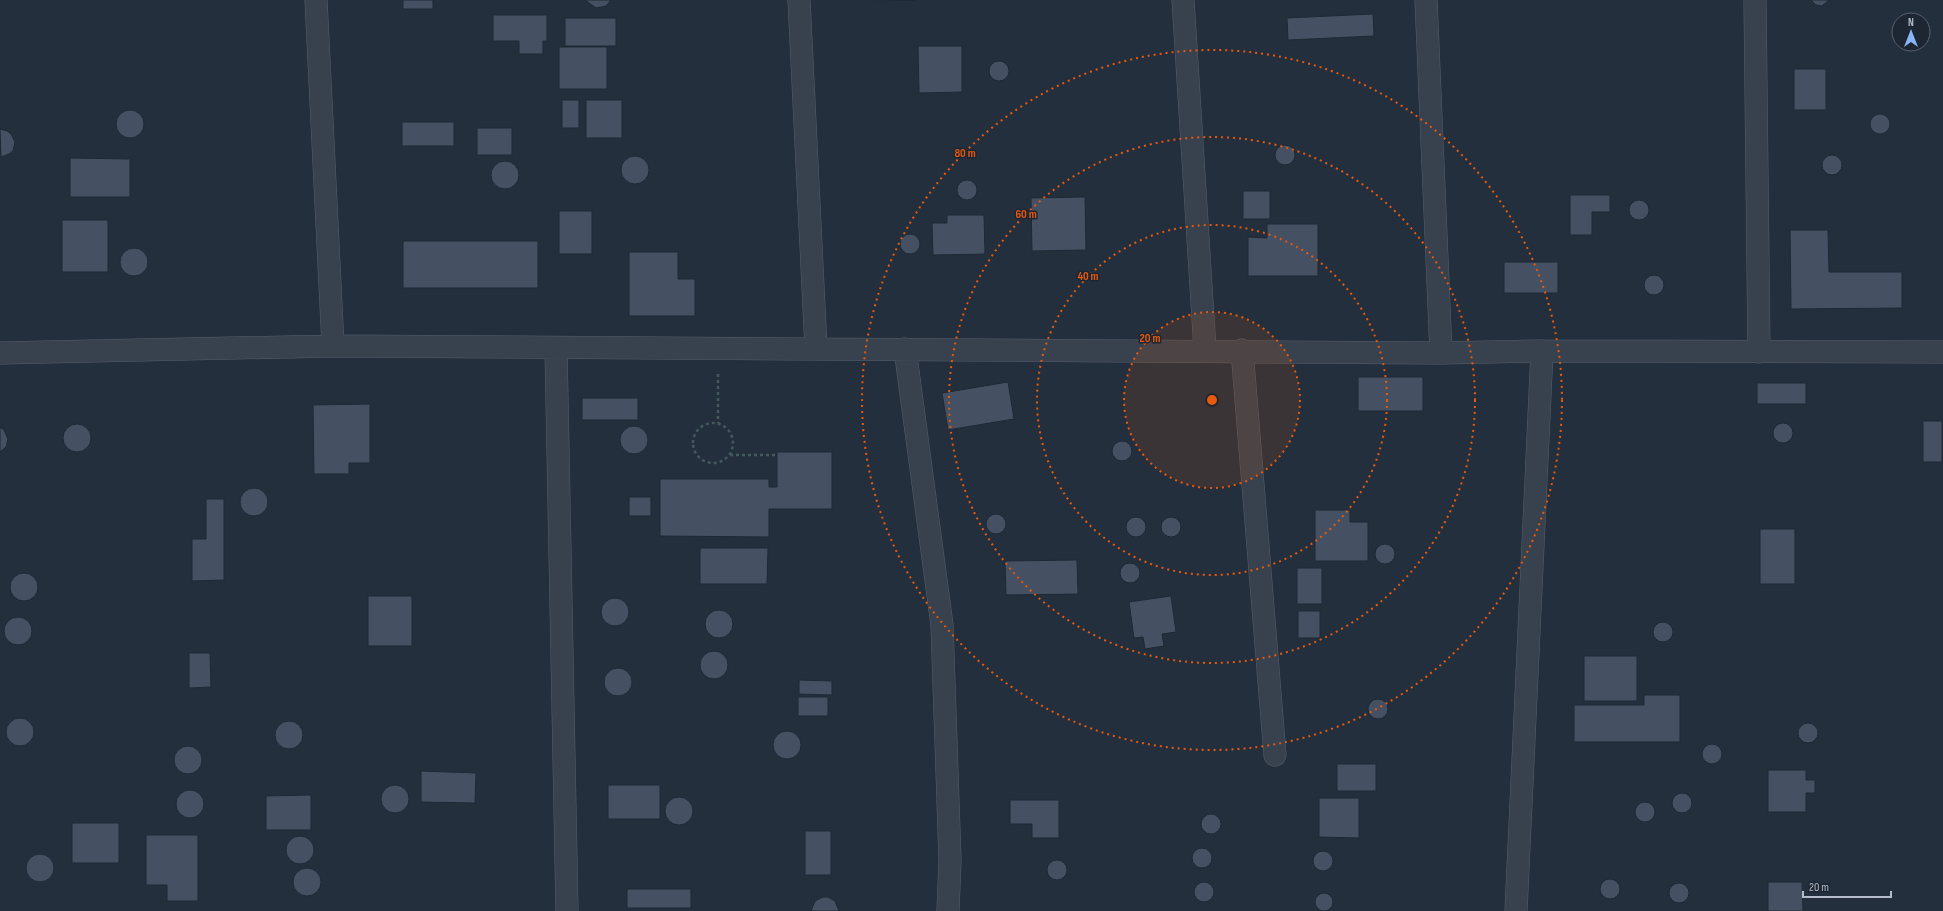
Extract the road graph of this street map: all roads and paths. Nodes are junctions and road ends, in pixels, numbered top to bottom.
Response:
1 (316, 0) edge
2 (799, 0) edge
3 (1183, 0) edge
4 (1426, 0) edge
5 (1755, 0) edge
6 (333, 346) junction
7 (556, 348) junction
8 (816, 348) junction
9 (717, 349) junction
10 (905, 349) junction
11 (1205, 350) junction
12 (1242, 350) junction
13 (1542, 351) junction
14 (1759, 352) junction
15 (1943, 352) edge
16 (0, 353) edge
17 (1440, 353) junction
18 (718, 423) junction
19 (730, 455) junction
20 (777, 455) dead end
21 (1275, 755) dead end
22 (567, 911) edge
23 (948, 911) edge
24 (1516, 911) edge

1 - 6 street
2 - 8 street
3 - 11 street
4 - 17 street
5 - 14 street
6 - 7 street
6 - 16 street
7 - 9 street
7 - 22 street
8 - 9 street
8 - 10 street
9 - 18 path
10 - 11 street
10 - 23 street
11 - 12 street
12 - 17 street
12 - 21 street
13 - 14 street
13 - 17 street
13 - 24 street
14 - 15 street
18 - 19 path
18 - 19 path
19 - 20 path

